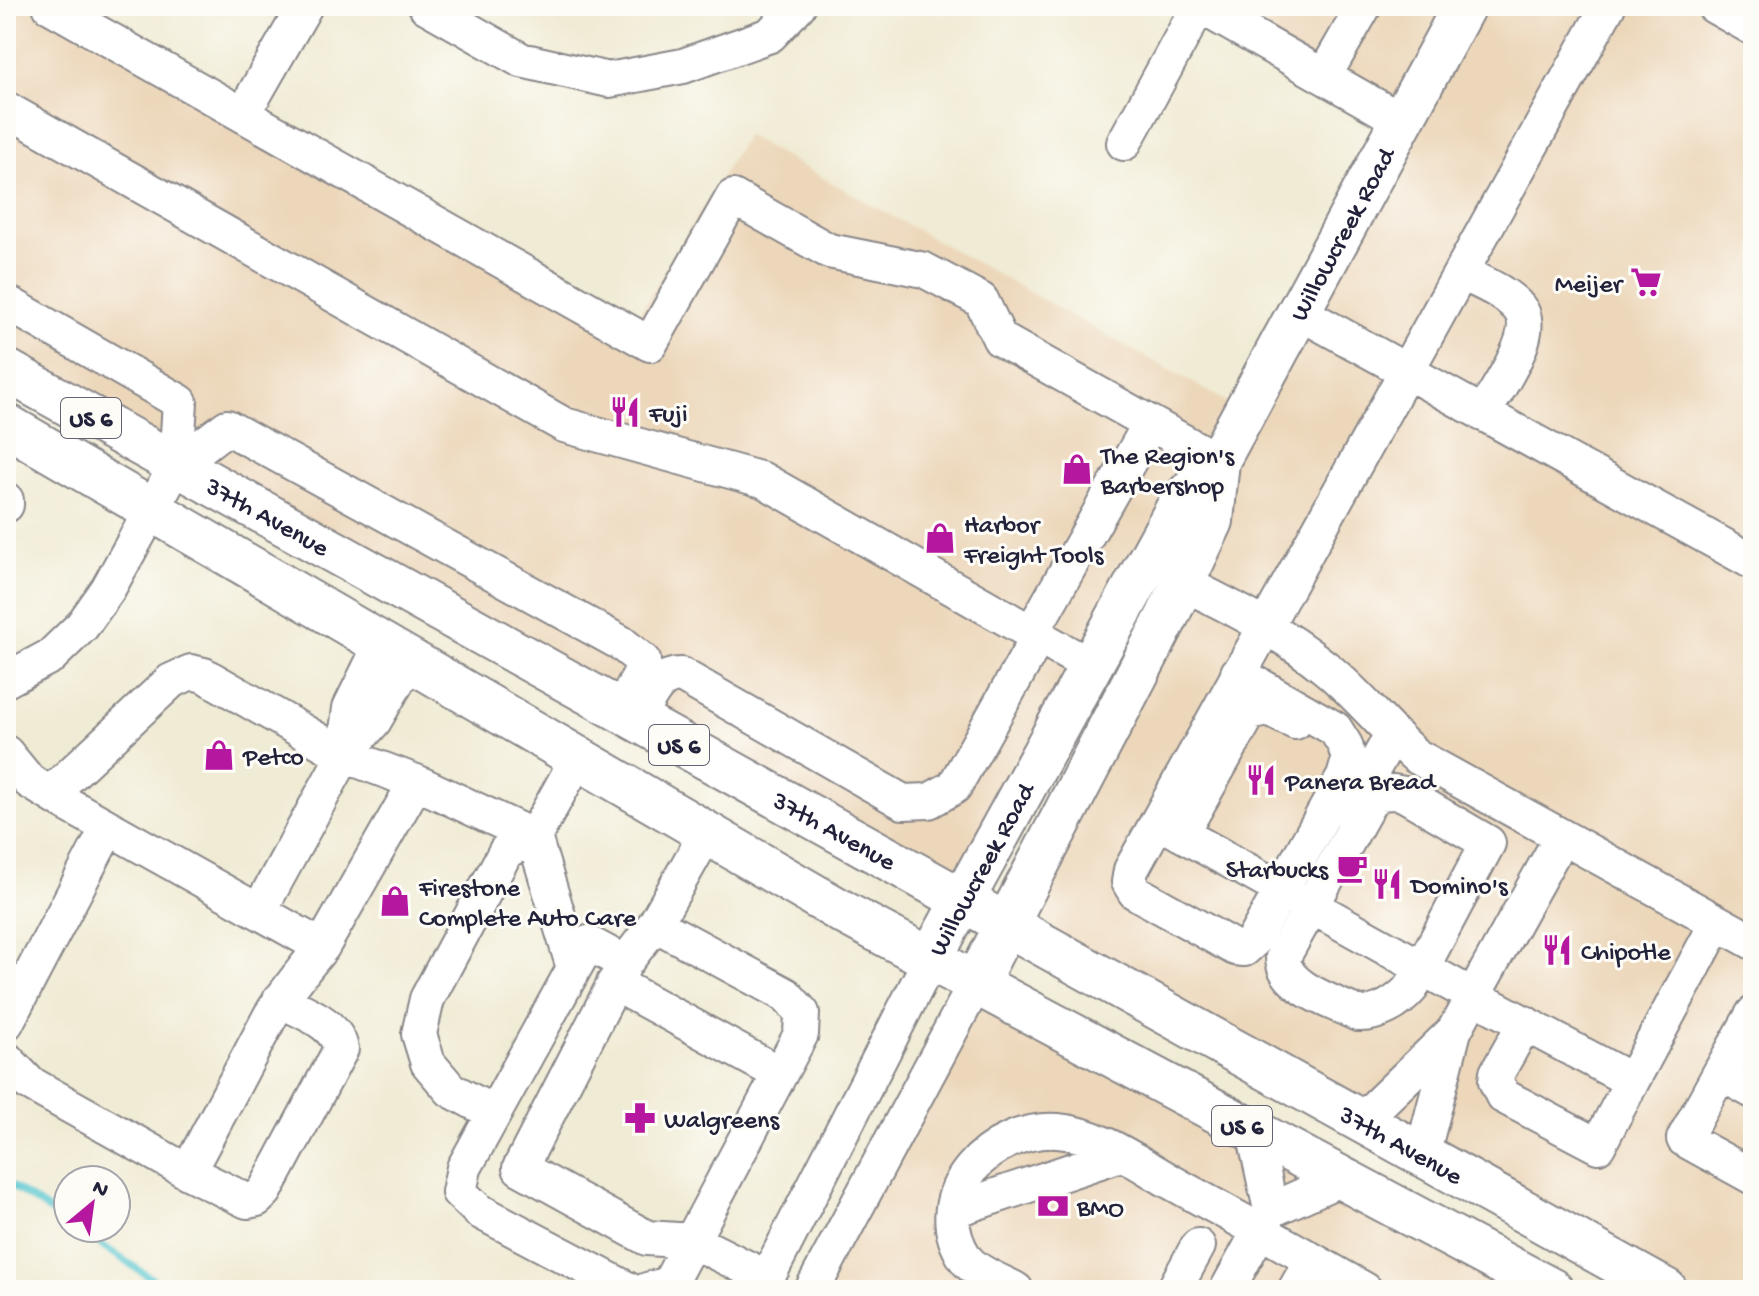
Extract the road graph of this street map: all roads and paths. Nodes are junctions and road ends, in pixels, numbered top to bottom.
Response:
1 (50, 6) edge
2 (305, 6) edge
3 (426, 6) edge
4 (798, 6) edge
5 (1200, 6) edge
6 (1364, 6) edge
7 (1464, 6) edge
8 (1608, 6) edge
9 (1714, 6) edge
10 (1753, 28) edge
11 (1324, 76) junction
12 (254, 95) dead end
13 (6, 109) edge
14 (1402, 121) junction
15 (1124, 143) dead end
16 (1461, 272) junction
17 (6, 302) edge
18 (1299, 312) junction
19 (6, 370) edge
20 (1406, 371) junction
21 (1483, 414) junction
22 (1150, 424) junction
23 (6, 425) edge
24 (1218, 461) junction
25 (176, 466) junction
26 (153, 510) junction
27 (1753, 562) edge
28 (1183, 583) junction
29 (1265, 624) junction
30 (1035, 635) junction
31 (396, 651) junction
32 (1090, 666) junction
33 (1238, 673) junction
34 (6, 680) edge
35 (628, 717) junction
36 (1381, 724) junction
37 (1335, 729) junction
38 (6, 753) edge
39 (344, 755) junction
40 (578, 758) junction
41 (416, 782) junction
42 (50, 794) junction
43 (108, 828) junction
44 (1169, 828) junction
45 (707, 832) junction
46 (534, 837) junction
47 (1561, 838) junction
48 (1297, 899) junction
49 (962, 902) junction
50 (259, 911) junction
51 (1717, 923) junction
52 (655, 924) junction
53 (1006, 925) junction
54 (1753, 942) edge
55 (322, 947) junction
56 (930, 960) junction
57 (574, 968) junction
58 (1424, 969) junction
59 (620, 973) junction
60 (976, 983) junction
61 (1473, 996) junction
62 (280, 1000) junction
63 (1753, 1014) edge
64 (6, 1023) edge
65 (1525, 1023) junction
66 (1454, 1031) junction
67 (6, 1059) edge
68 (1720, 1073) junction
69 (780, 1074) junction
70 (1632, 1081) junction
71 (1753, 1091) edge
72 (494, 1113) junction
73 (1361, 1121) junction
74 (1254, 1132) junction
75 (1121, 1154) junction
76 (1422, 1155) junction
77 (188, 1172) junction
78 (1344, 1177) junction
79 (1753, 1177) edge
80 (954, 1210) junction
81 (1266, 1221) junction
82 (693, 1241) junction
83 (1198, 1246) dead end
84 (1341, 1279) edge
85 (764, 1284) edge
86 (629, 1290) edge
87 (647, 1290) edge
88 (812, 1290) edge
89 (1016, 1290) edge
90 (1174, 1290) edge
91 (1227, 1290) edge
92 (1295, 1290) edge
93 (1552, 1290) edge
94 (1666, 1290) edge

1 - 22 street
2 - 12 street
3 - 4 street
5 - 11 street
5 - 15 street
6 - 11 street
7 - 14 main road, Willowcreek Road
8 - 16 street
9 - 10 street
11 - 14 street
13 - 30 street
14 - 18 main road, Willowcreek Road
16 - 20 street
16 - 21 street
17 - 25 street
18 - 20 street
18 - 24 main road, Willowcreek Road
19 - 25 main road, 37th Avenue / US 6
20 - 21 street
20 - 29 street
21 - 27 street
22 - 24 street
22 - 30 street
23 - 26 main road, 37th Avenue / US 6
24 - 28 main road, Willowcreek Road
24 - 32 main road, Willowcreek Road
25 - 26 street
25 - 35 main road, 37th Avenue / US 6
25 - 35 street
26 - 31 main road, 37th Avenue / US 6
26 - 34 street
28 - 29 street
28 - 53 main road, Willowcreek Road
29 - 33 street
29 - 36 street
30 - 32 street
30 - 35 street
31 - 39 street
31 - 40 main road, 37th Avenue / US 6
32 - 49 main road, Willowcreek Road
33 - 37 street
33 - 44 street
35 - 49 main road, 37th Avenue / US 6
36 - 37 street
36 - 47 street
36 - 48 street
37 - 48 street
38 - 42 street
39 - 41 street
39 - 42 street
39 - 50 street
40 - 45 main road, 37th Avenue / US 6
40 - 46 street
41 - 46 street
41 - 55 street
42 - 43 street
43 - 50 street
43 - 64 street
44 - 48 street
44 - 48 street
44 - 48 street
45 - 52 street
45 - 56 main road, 37th Avenue / US 6
46 - 57 street
46 - 72 street
47 - 51 street
47 - 61 street
48 - 58 street
48 - 58 street
48 - 58 street
49 - 53 main road, 37th Avenue / US 6
49 - 56 main road, Willowcreek Road
50 - 55 street
51 - 54 street
51 - 70 street
52 - 59 street
52 - 69 street
53 - 60 main road, Willowcreek Road
53 - 73 main road, 37th Avenue / US 6
55 - 62 street
56 - 60 main road, 37th Avenue / US 6
56 - 85 street, Willowcreek Road
57 - 59 street
57 - 72 street
58 - 61 street
59 - 69 street
59 - 82 street
60 - 74 main road, 37th Avenue / US 6
60 - 88 street, Willowcreek Road
61 - 65 street
61 - 66 street
62 - 77 street
62 - 77 street
63 - 68 street
65 - 70 street
65 - 70 street
66 - 73 street
66 - 76 street
67 - 77 street
68 - 71 street
68 - 79 street
69 - 82 street
72 - 86 street
73 - 76 main road, 37th Avenue / US 6
74 - 78 main road, 37th Avenue / US 6
74 - 81 street
75 - 80 street
75 - 80 street
75 - 81 street
76 - 94 main road, 37th Avenue / US 6
78 - 81 street
78 - 93 main road, 37th Avenue / US 6
80 - 89 street
81 - 84 street
81 - 91 street
82 - 85 street
82 - 87 street
83 - 90 street
84 - 92 street

